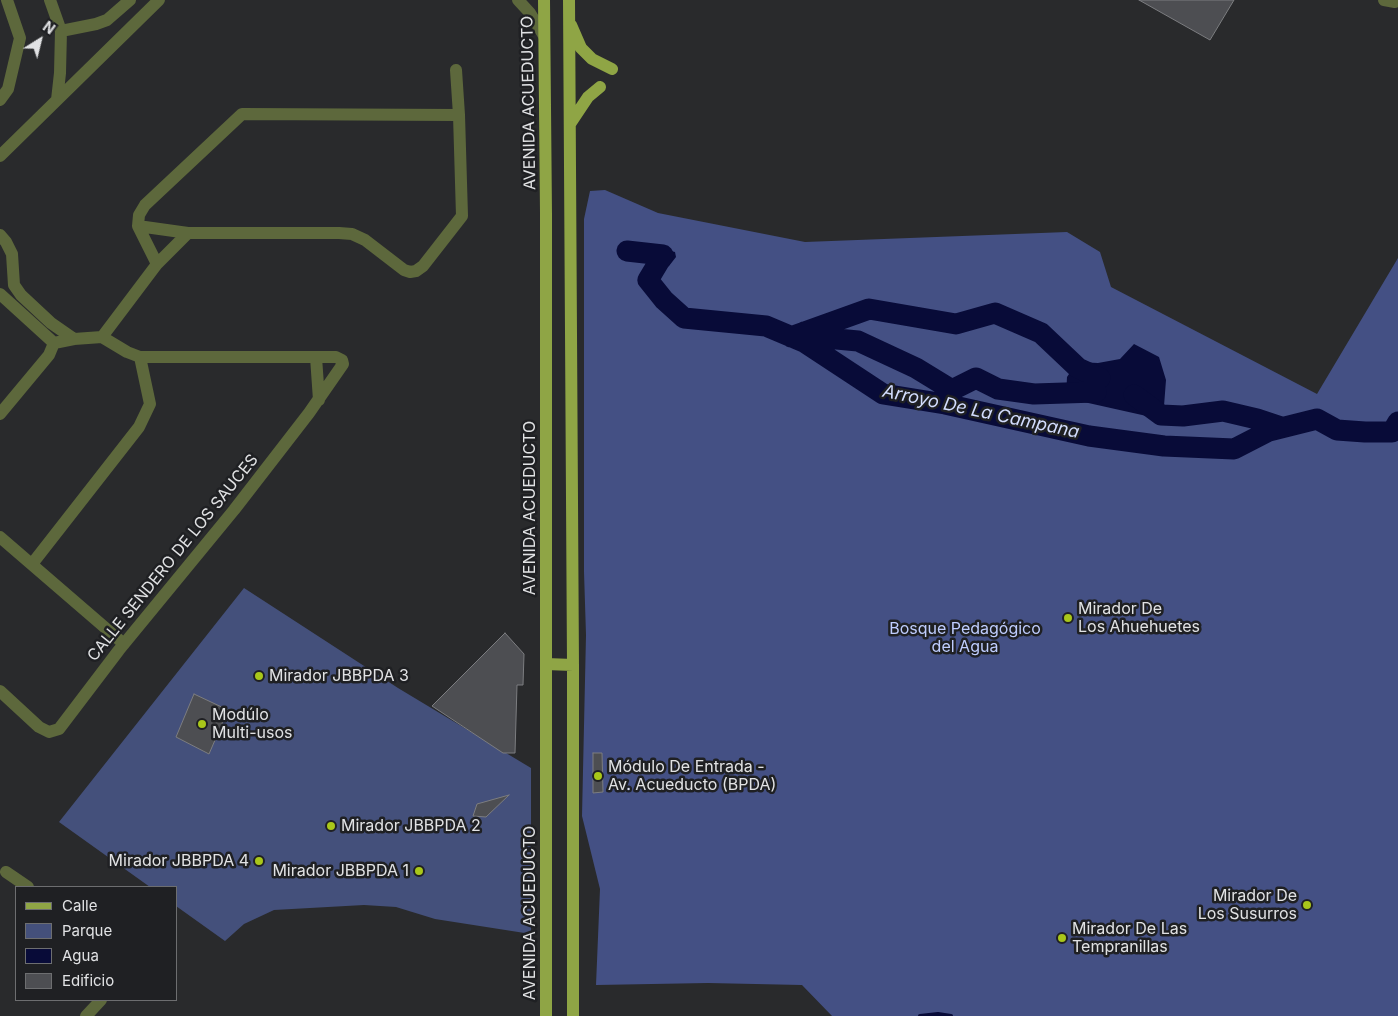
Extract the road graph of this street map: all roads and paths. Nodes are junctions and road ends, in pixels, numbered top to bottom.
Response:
1 (7, 0) edge
2 (50, 0) edge
3 (130, 0) edge
4 (160, 0) edge
5 (518, 0) edge
6 (544, 0) edge
7 (569, 0) edge
8 (1384, 0) edge
9 (1398, 0) edge
10 (569, 21) junction
11 (61, 31) junction
12 (544, 36) junction
13 (612, 69) dead end
14 (456, 70) dead end
15 (600, 88) dead end
16 (0, 100) edge
17 (57, 100) junction
18 (459, 115) junction
19 (570, 124) junction
20 (0, 156) edge
21 (138, 226) junction
22 (188, 233) junction
23 (0, 235) edge
24 (157, 264) junction
25 (0, 294) edge
26 (102, 337) junction
27 (74, 339) junction
28 (54, 344) junction
29 (140, 357) junction
30 (316, 357) junction
31 (320, 400) junction
32 (0, 414) edge
33 (0, 537) edge
34 (32, 564) junction
35 (124, 644) junction
36 (546, 664) junction
37 (573, 665) junction
38 (0, 691) edge
39 (6, 872) dead end
40 (27, 886) edge
41 (100, 1001) edge
42 (86, 1016) edge
43 (546, 1016) edge
44 (573, 1016) edge

1 - 16 street
2 - 11 street
3 - 11 street
4 - 17 street
5 - 12 street
6 - 12 main road, AVENIDA ACUEDUCTO
7 - 10 main road
8 - 9 street
10 - 13 main road
10 - 19 main road
11 - 17 street
12 - 36 main road, AVENIDA ACUEDUCTO
14 - 18 street
15 - 19 main road
17 - 20 street
18 - 21 street
18 - 22 street
19 - 37 main road
21 - 22 street
21 - 24 street
22 - 24 street
23 - 27 street
24 - 26 street
25 - 28 street
26 - 27 street
26 - 29 street, CALLE SENDERO DE LOS SAUCES
27 - 28 street
28 - 32 street
29 - 30 street, CALLE SENDERO DE LOS SAUCES
29 - 34 street
30 - 31 street
30 - 31 street, CALLE SENDERO DE LOS SAUCES
31 - 35 street, CALLE SENDERO DE LOS SAUCES
33 - 34 street
34 - 35 street
35 - 38 street, CALLE SENDERO DE LOS SAUCES
36 - 37 main road
36 - 43 main road, AVENIDA ACUEDUCTO
37 - 44 main road
39 - 40 street
41 - 42 street

